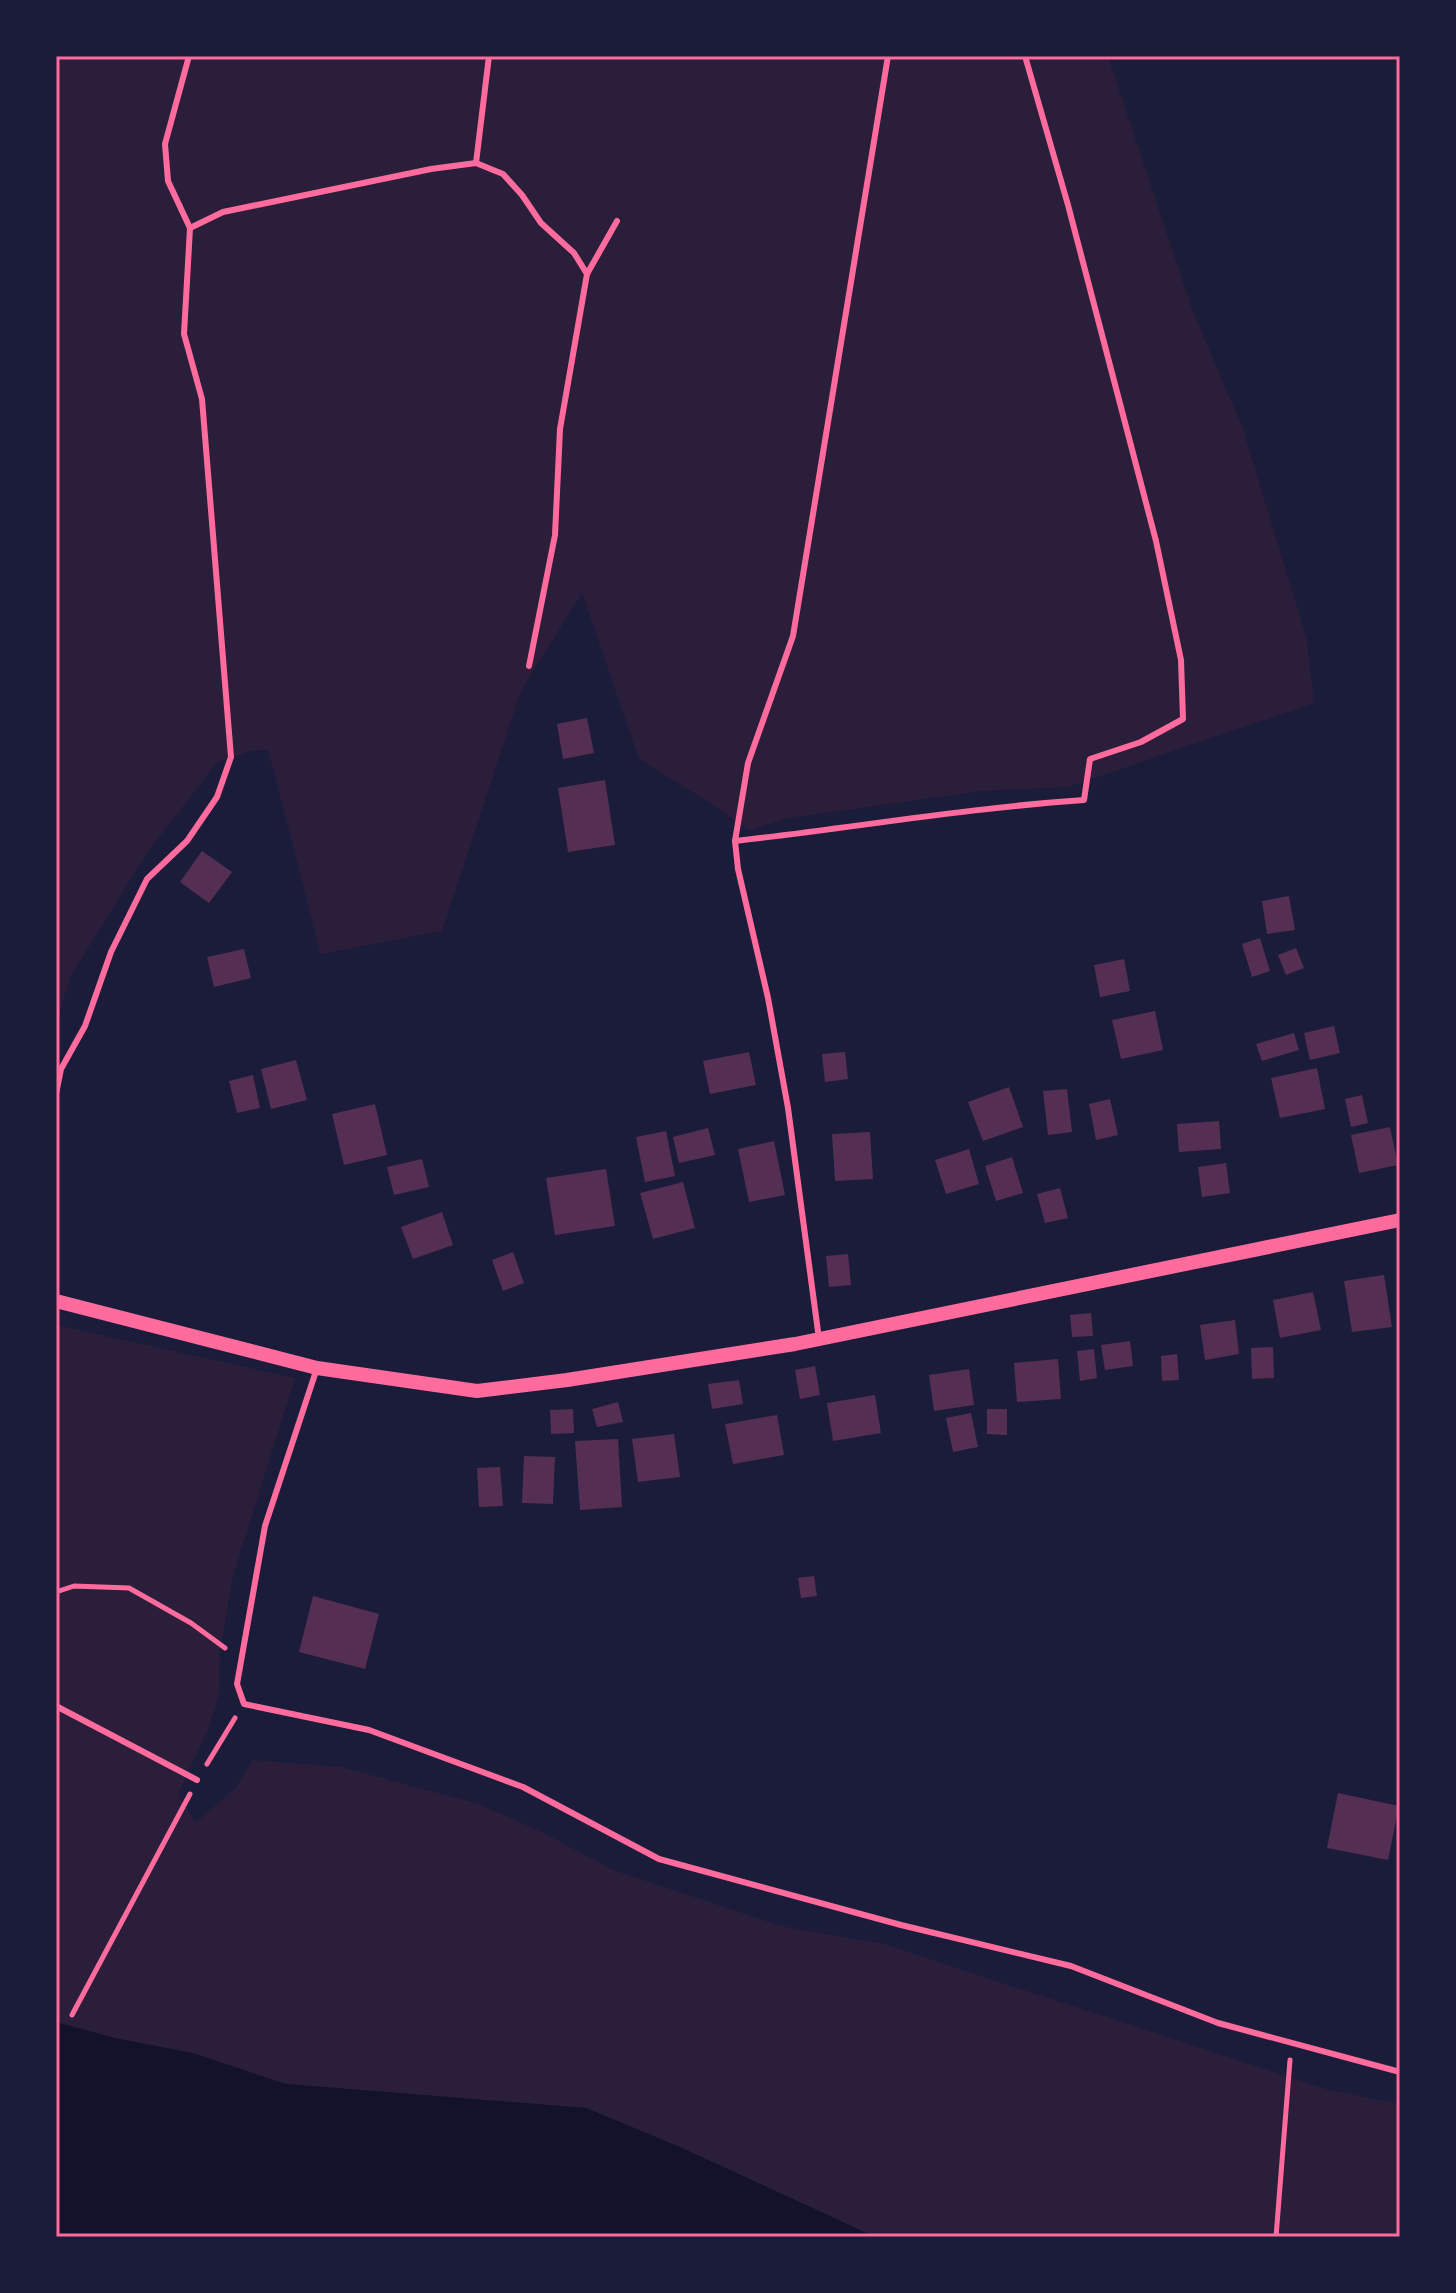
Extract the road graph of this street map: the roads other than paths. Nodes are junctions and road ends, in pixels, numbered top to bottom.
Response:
1 (189, 56) edge
2 (489, 56) edge
3 (888, 56) edge
4 (1025, 56) edge
5 (476, 163) junction
6 (617, 221) dead end
7 (190, 228) junction
8 (587, 274) junction
9 (529, 666) dead end
10 (735, 841) junction
11 (56, 1094) edge
12 (1400, 1220) edge
13 (56, 1301) edge
14 (819, 1339) junction
15 (317, 1368) junction
16 (56, 1706) edge
17 (197, 1780) road end
18 (1400, 2072) edge

1 - 7 lane
2 - 5 lane
3 - 10 lane
4 - 10 lane
5 - 7 lane
5 - 8 lane
6 - 8 lane
7 - 11 lane
8 - 9 lane
10 - 14 lane
12 - 14 street
13 - 15 street
14 - 15 street
15 - 18 lane
16 - 17 lane

